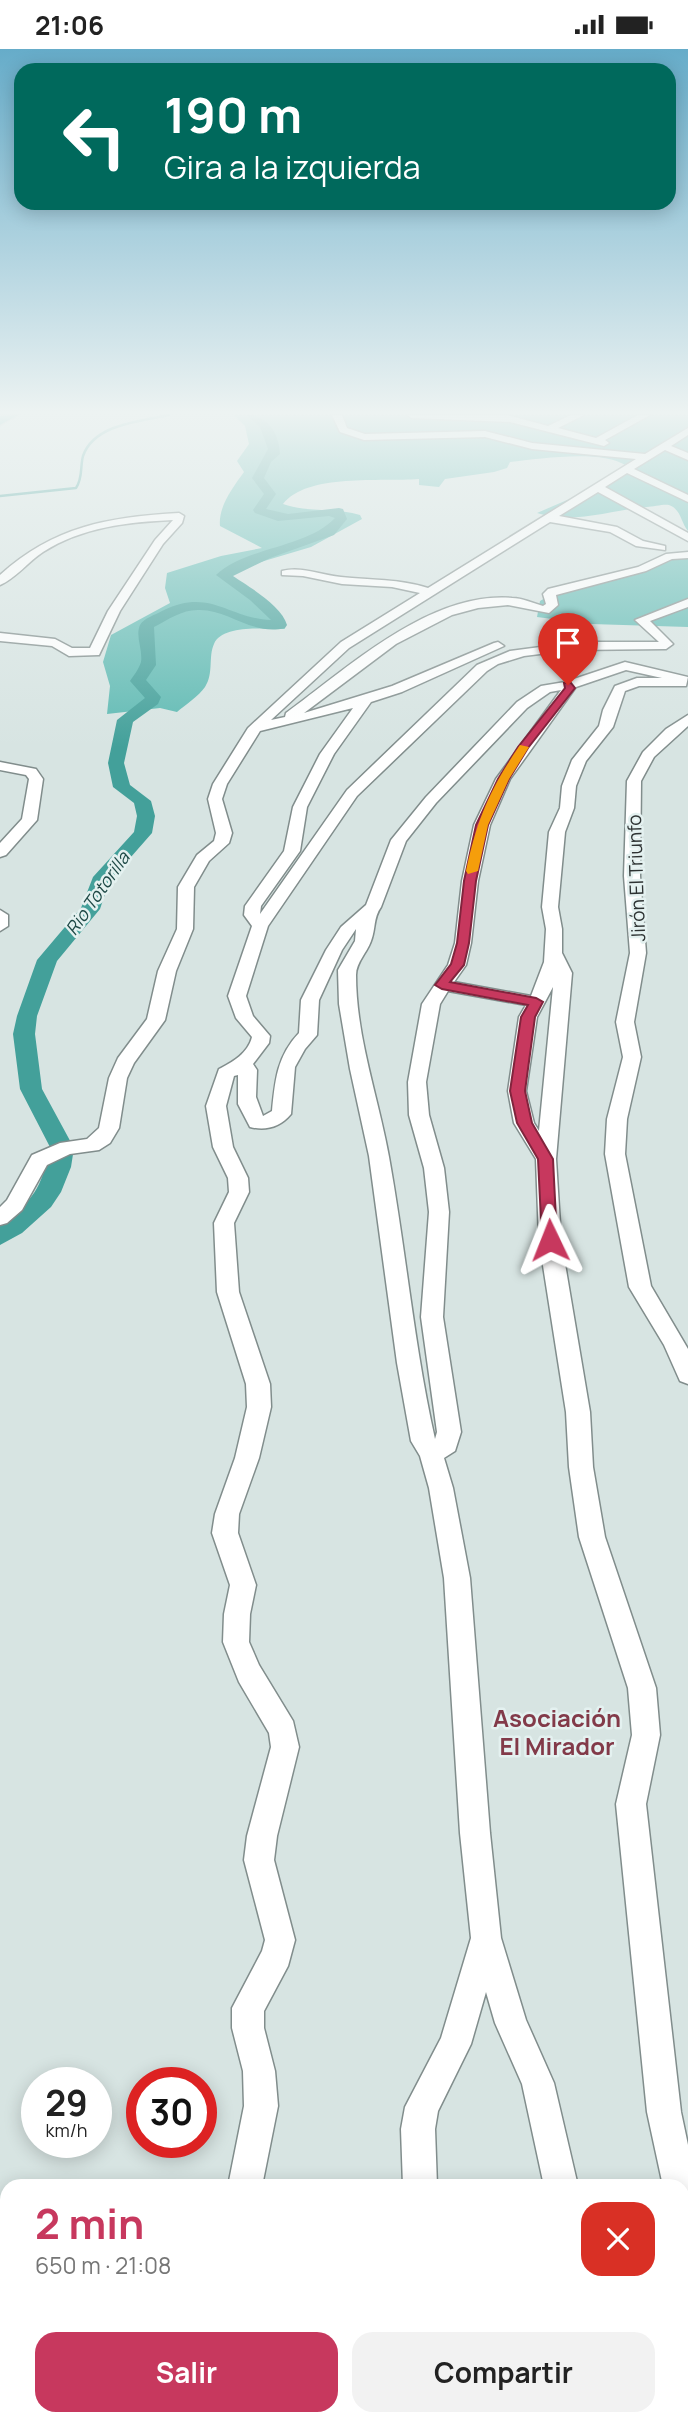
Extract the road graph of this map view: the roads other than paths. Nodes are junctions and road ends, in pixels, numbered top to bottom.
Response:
1 (96, 526) edge
2 (174, 526) edge
3 (536, 526) edge
4 (595, 526) edge
5 (666, 526) edge
6 (688, 538) edge
7 (661, 548) dead end
8 (688, 555) edge
9 (286, 573) dead end
10 (0, 582) edge
11 (428, 592) junction
12 (688, 603) edge
13 (0, 637) edge
14 (568, 647) junction
15 (568, 685) junction
16 (366, 699) junction
17 (688, 719) edge
18 (280, 723) junction
19 (256, 728) junction
20 (0, 766) edge
21 (0, 852) edge
22 (367, 913) junction
23 (0, 915) edge
24 (0, 926) edge
25 (260, 926) junction
26 (553, 953) junction
27 (442, 985) junction
28 (536, 1002) junction
29 (242, 1065) junction
30 (546, 1159) junction
31 (0, 1218) edge
32 (688, 1375) edge
33 (431, 1454) junction
34 (486, 1938) junction
35 (246, 2179) edge
36 (420, 2179) edge
37 (559, 2179) edge
38 (678, 2179) edge

1 - 10 street
2 - 13 street
3 - 11 street
4 - 7 street
5 - 6 street
8 - 18 street
9 - 11 street
11 - 19 street
12 - 14 street
14 - 16 street
14 - 25 street
15 - 22 street
15 - 26 street
15 - 27 street
16 - 18 street
16 - 25 street
17 - 32 street, Jirón El Triunfo
18 - 19 street
19 - 31 street
20 - 21 street
22 - 29 street
22 - 33 street
23 - 24 street
25 - 29 street
26 - 28 street
26 - 30 street
27 - 28 street
27 - 33 street
28 - 30 street
29 - 35 street
30 - 38 street
33 - 34 street
34 - 36 street
34 - 37 street

